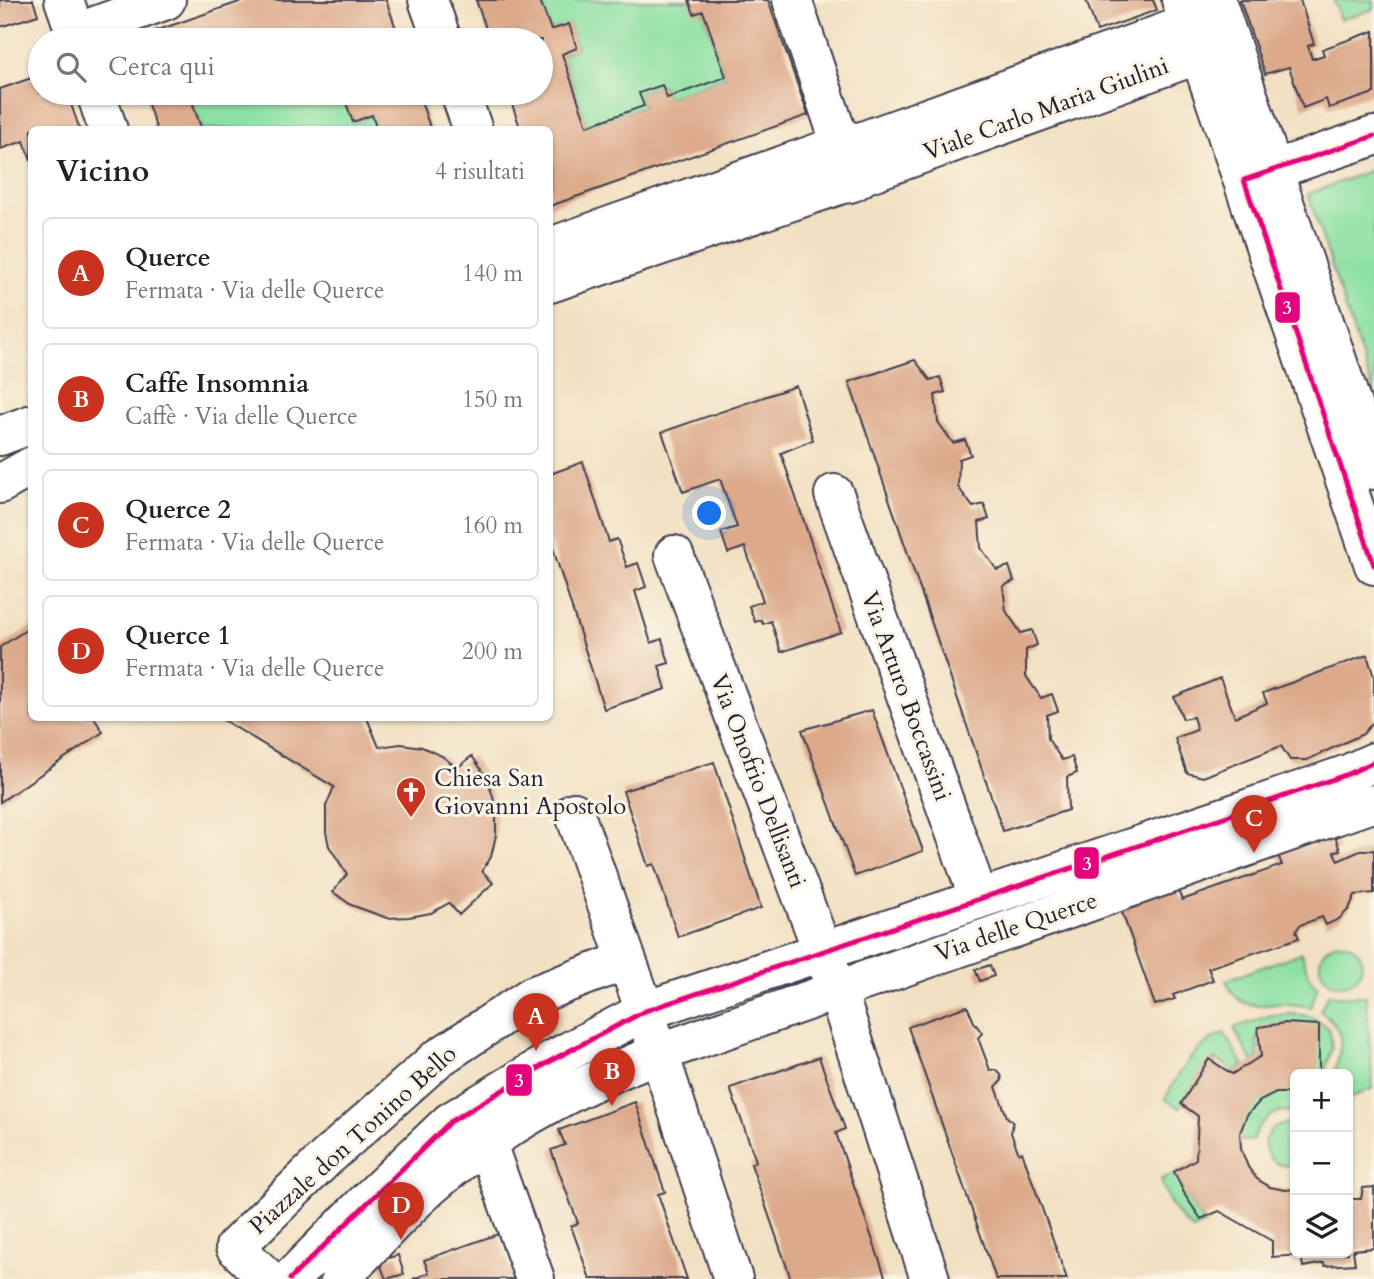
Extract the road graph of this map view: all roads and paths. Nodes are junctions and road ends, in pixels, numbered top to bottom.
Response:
1 (166, 0) edge
2 (428, 0) edge
3 (792, 0) edge
4 (1206, 22) edge
5 (73, 24) edge
6 (438, 28) edge
7 (100, 105) edge
8 (464, 105) edge
9 (107, 126) edge
10 (471, 126) edge
11 (1374, 136) edge
12 (847, 158) junction
13 (1258, 175) junction
14 (553, 246) edge
15 (553, 282) edge
16 (28, 426) edge
17 (0, 436) edge
18 (28, 468) edge
19 (1374, 470) edge
20 (0, 484) edge
21 (834, 494) dead end
22 (674, 555) dead end
23 (1374, 565) edge
24 (1374, 762) edge
25 (1374, 804) edge
26 (574, 812) dead end
27 (979, 899) junction
28 (822, 951) junction
29 (627, 960) junction
30 (840, 998) junction
31 (645, 1011) junction
32 (659, 1053) junction
33 (486, 1141) junction
34 (345, 1277) edge
35 (268, 1279) edge
36 (290, 1279) edge
37 (535, 1279) edge
38 (733, 1279) edge
39 (930, 1279) edge

1 - 5 street
2 - 6 street
3 - 12 street
4 - 12 street, Viale Carlo Maria Giulini
4 - 13 street
7 - 9 street
8 - 10 street
11 - 13 street
12 - 14 street, Viale Carlo Maria Giulini
12 - 15 street, Viale Carlo Maria Giulini
13 - 19 street
13 - 23 street
16 - 17 street
18 - 20 street
21 - 27 street, Via Arturo Boccassini
22 - 28 street, Via Onofrio Dellisanti
24 - 27 street, Via delle Querce
25 - 30 street, Via delle Querce
26 - 29 street
27 - 28 street, Via delle Querce
28 - 30 street, Via Onofrio Dellisanti
28 - 31 street, Via delle Querce
29 - 31 street
29 - 35 street, Piazzale don Tonino Bello
30 - 32 street, Via delle Querce
30 - 39 street
31 - 32 street
31 - 36 street, Via delle Querce
32 - 33 street, Via delle Querce
32 - 38 street
33 - 34 street, Via delle Querce
33 - 37 street

